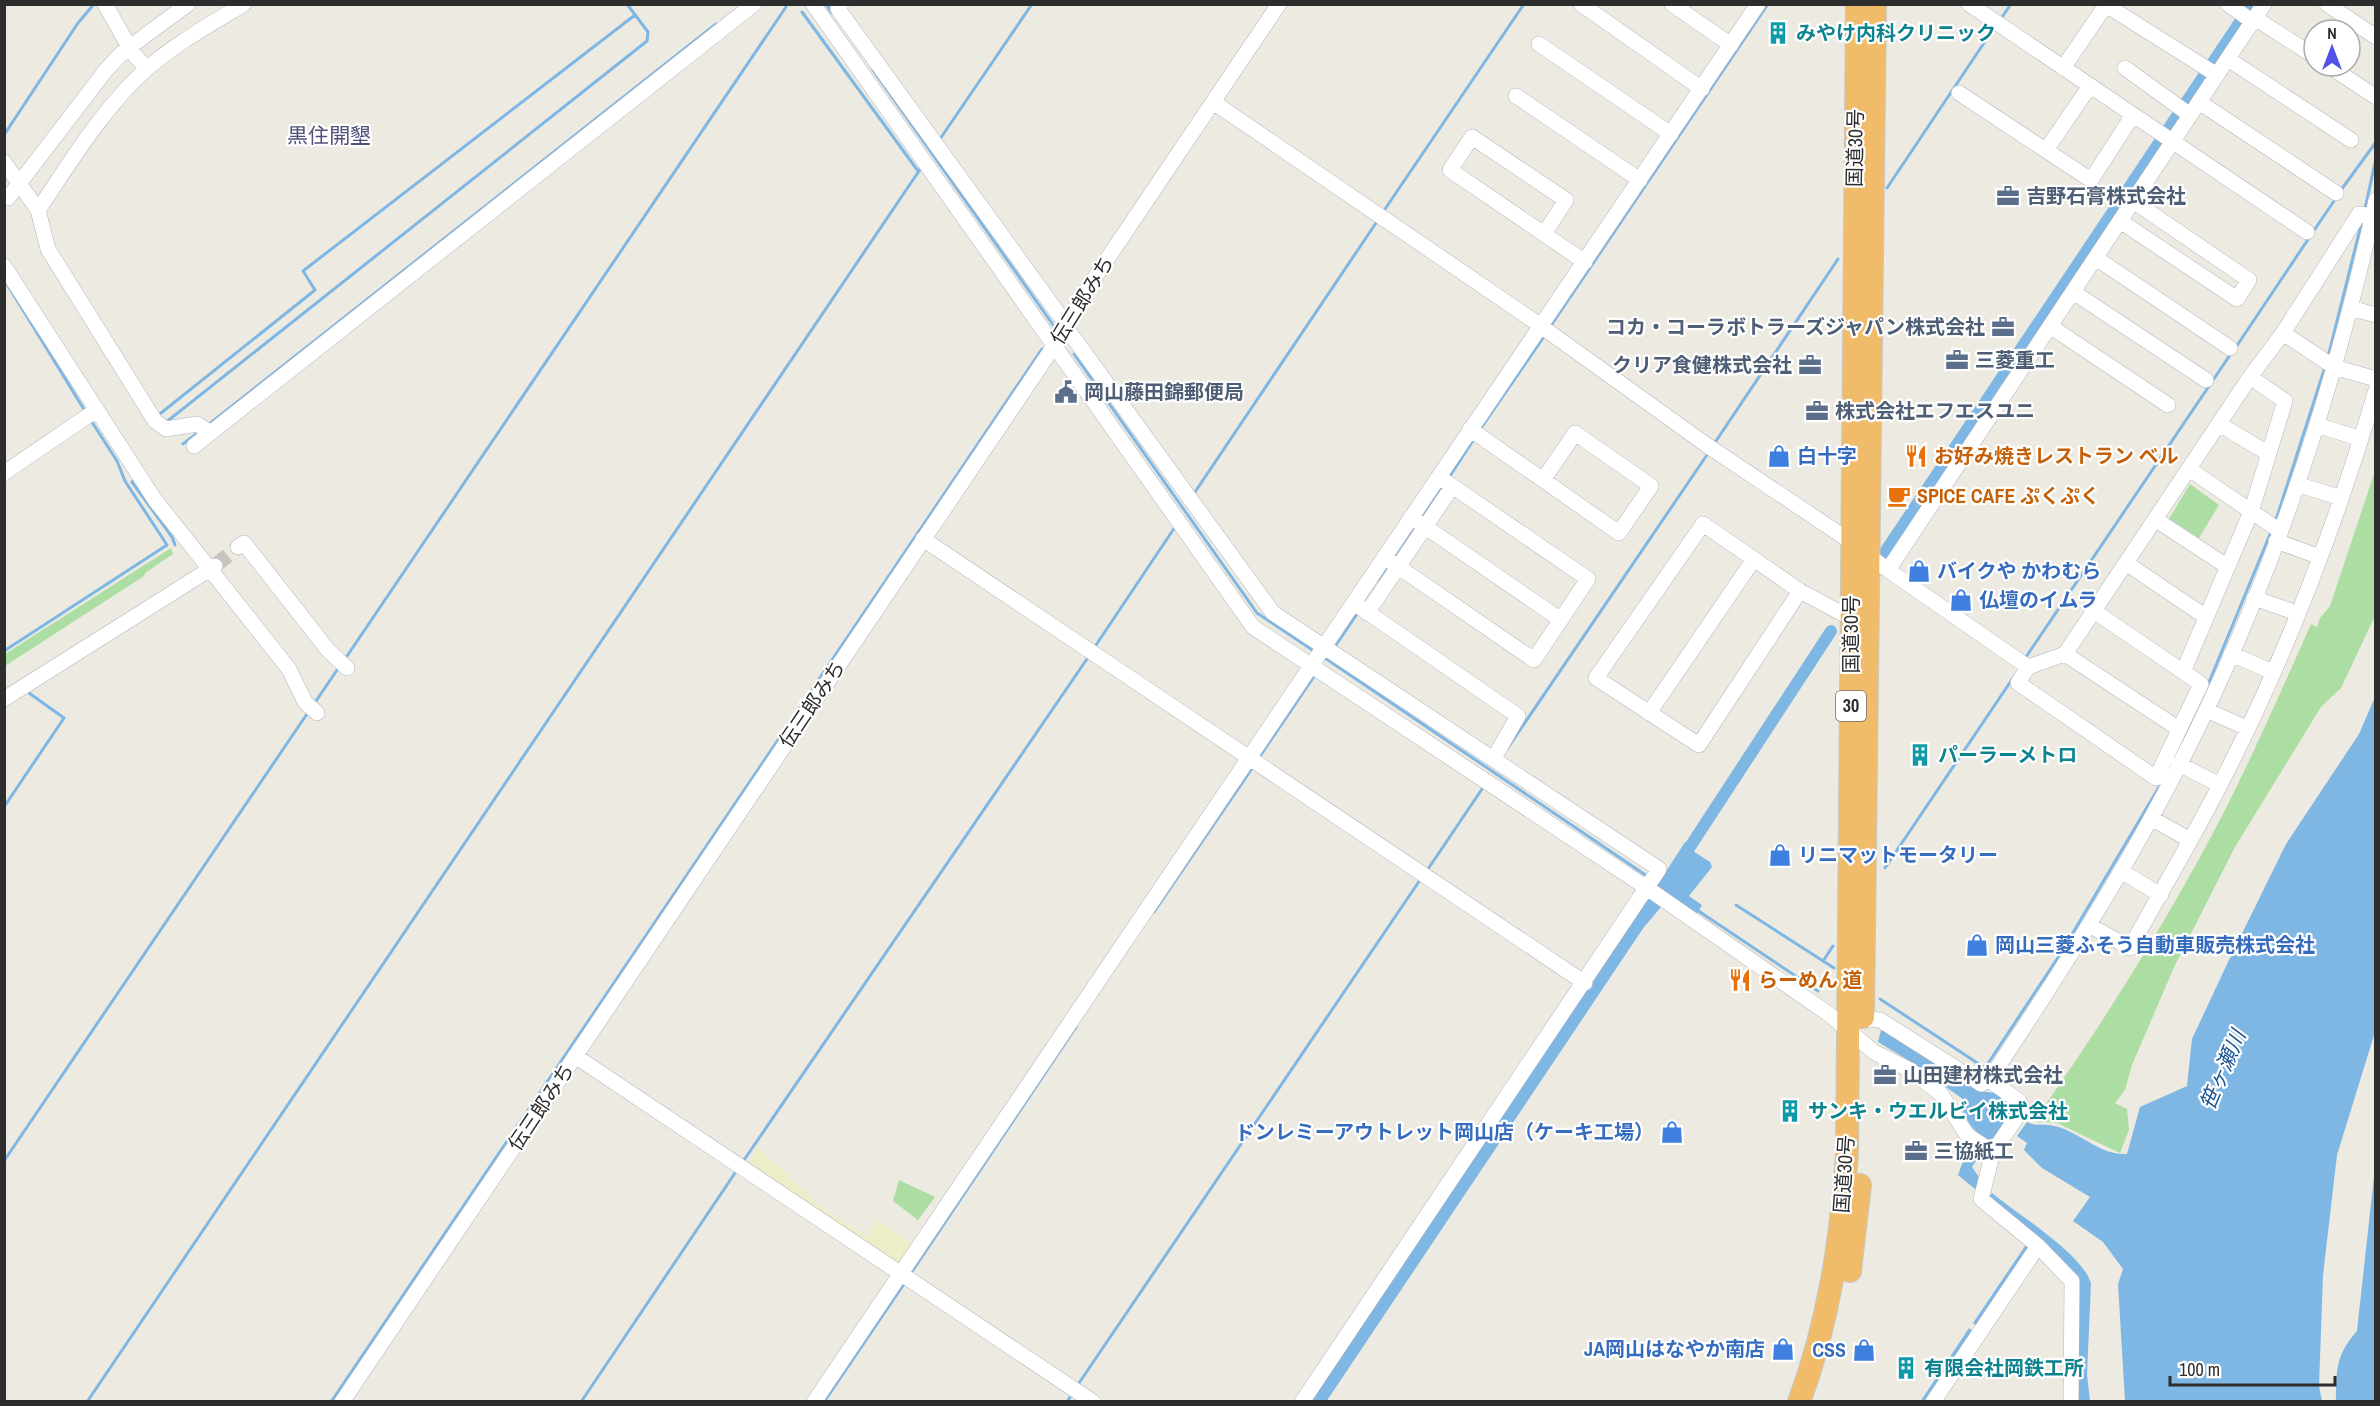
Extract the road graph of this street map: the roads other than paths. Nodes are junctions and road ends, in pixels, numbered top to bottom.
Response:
1 (105, 4) edge
2 (188, 4) edge
3 (244, 4) edge
4 (754, 4) edge
5 (813, 4) edge
6 (841, 4) edge
7 (1279, 4) edge
8 (1581, 4) edge
9 (1672, 4) edge
10 (1758, 4) edge
11 (1857, 4) edge
12 (1875, 4) edge
13 (1969, 4) edge
14 (2228, 4) edge
15 (2264, 4) edge
16 (2327, 4) edge
17 (2102, 6) edge
18 (2249, 18) junction
19 (2376, 37) edge
20 (1539, 44) dead end
21 (1731, 45) junction
22 (129, 47) junction
23 (2302, 49) edge
24 (2228, 58) junction
25 (144, 66) junction
26 (2063, 68) junction
27 (2125, 68) dead end
28 (2211, 72) junction
29 (2347, 78) edge
30 (2090, 86) junction
31 (1702, 89) junction
32 (1959, 93) dead end
33 (1516, 96) dead end
34 (2376, 97) edge
35 (1213, 102) junction
36 (2199, 102) junction
37 (2184, 111) junction
38 (2133, 115) junction
39 (1671, 134) junction
40 (2166, 138) junction
41 (2351, 140) dead end
42 (2046, 150) junction
43 (4, 162) edge
44 (937, 163) junction
45 (1640, 180) junction
46 (18, 184) junction
47 (2336, 193) dead end
48 (8, 198) dead end
49 (2376, 200) edge
50 (2133, 201) junction
51 (38, 210) junction
52 (2120, 222) junction
53 (2307, 232) dead end
54 (1544, 234) junction
55 (2362, 240) edge
56 (2096, 258) junction
57 (1585, 262) junction
58 (4, 266) edge
59 (2073, 292) junction
60 (2350, 308) junction
61 (2376, 315) edge
62 (1062, 319) junction
63 (2050, 326) junction
64 (1544, 330) junction
65 (2283, 333) junction
66 (1054, 346) junction
67 (2230, 348) dead end
68 (2329, 364) junction
69 (2250, 377) junction
70 (2376, 379) edge
71 (2206, 380) dead end
72 (2376, 390) edge
73 (2168, 405) dead end
74 (91, 414) junction
75 (2219, 424) junction
76 (2317, 425) junction
77 (205, 429) junction
78 (1475, 433) junction
79 (2361, 439) junction
80 (194, 446) dead end
81 (2269, 454) junction
82 (2188, 469) junction
83 (4, 473) edge
84 (1543, 480) junction
85 (1446, 482) junction
86 (2297, 484) junction
87 (2341, 498) junction
88 (2251, 512) junction
89 (2155, 519) junction
90 (1419, 522) junction
91 (2276, 531) junction
92 (923, 539) junction
93 (1851, 542) junction
94 (238, 547) dead end
95 (1869, 556) junction
96 (2320, 557) junction
97 (1754, 559) junction
98 (1391, 562) junction
99 (2126, 563) junction
100 (212, 567) junction
101 (2228, 567) junction
102 (1888, 570) junction
103 (1800, 591) junction
104 (2254, 598) junction
105 (1360, 608) junction
106 (2094, 611) junction
107 (2297, 613) junction
108 (1860, 615) junction
109 (2206, 617) junction
110 (1562, 620) junction
111 (1323, 654) junction
112 (2065, 654) junction
113 (2231, 654) junction
114 (2024, 664) junction
115 (347, 668) dead end
116 (2183, 672) junction
117 (2273, 672) junction
118 (4, 699) edge
119 (2206, 710) junction
120 (317, 713) dead end
121 (1649, 713) junction
122 (2247, 728) junction
123 (2179, 729) junction
124 (1494, 758) junction
125 (1254, 760) junction
126 (2179, 764) junction
127 (2220, 785) junction
128 (2151, 818) junction
129 (2190, 840) junction
130 (1638, 868) junction
131 (2121, 871) junction
132 (1651, 882) junction
133 (2161, 895) junction
134 (2089, 925) junction
135 (1585, 982) junction
136 (1855, 1027) junction
137 (575, 1056) junction
138 (1989, 1080) junction
139 (1984, 1146) junction
140 (2033, 1242) junction
141 (904, 1278) junction
142 (1088, 1399) edge
143 (342, 1401) edge
144 (814, 1401) edge
145 (1302, 1401) edge
146 (1799, 1401) edge
147 (1814, 1401) edge
148 (1934, 1401) edge
149 (2071, 1401) edge

1 - 22 street
2 - 22 street
3 - 25 street
4 - 77 street
5 - 44 street
6 - 44 street
7 - 35 street, 伝三郎みち
8 - 31 street
9 - 21 street
10 - 21 street
11 - 93 highway, 国道30号 / 30
12 - 95 highway, 国道30号 / 30
13 - 26 street
14 - 18 street
15 - 18 street
16 - 19 street
17 - 26 street
17 - 28 street
18 - 23 street
18 - 24 street
20 - 39 street
21 - 31 street
22 - 25 street
22 - 46 street
24 - 28 street
24 - 41 street
25 - 51 street
26 - 30 street
27 - 37 street
28 - 36 street
29 - 34 street
30 - 38 street
30 - 42 street
31 - 39 street
32 - 42 street
33 - 45 street
35 - 62 street, 伝三郎みち
35 - 64 street
36 - 37 street
36 - 47 street
37 - 40 street
38 - 40 street
38 - 42 street
39 - 45 street
40 - 50 street
40 - 53 street
43 - 46 street
44 - 62 street
44 - 66 street
45 - 57 street
46 - 48 street
46 - 51 street
49 - 55 street
50 - 52 street
50 - 52 street
51 - 77 street
52 - 56 street
54 - 54 street
54 - 57 street
55 - 60 street
55 - 65 street
56 - 59 street
56 - 67 street
57 - 64 street
58 - 74 street
59 - 63 street
59 - 71 street
60 - 61 street
60 - 68 street
62 - 66 street, 伝三郎みち
62 - 111 street
63 - 73 street
63 - 102 street
64 - 78 street
64 - 93 street
65 - 68 street
65 - 69 street
66 - 92 street, 伝三郎みち
66 - 111 street
68 - 70 street
68 - 76 street
69 - 75 street
69 - 81 street
72 - 79 street
74 - 83 street
74 - 100 street
75 - 81 street
75 - 82 street
76 - 79 street
76 - 86 street
77 - 80 street
78 - 84 street
78 - 85 street
79 - 87 street
81 - 88 street
82 - 88 street
82 - 89 street
84 - 84 street
85 - 90 street
85 - 110 street
86 - 87 street
86 - 91 street
87 - 96 street
88 - 91 street
88 - 101 street
89 - 99 street
89 - 101 street
90 - 98 street
90 - 110 street
91 - 96 street
91 - 104 street
92 - 125 street
92 - 137 street, 伝三郎みち
93 - 95 street
93 - 108 highway, 国道30号 / 30
94 - 115 street
95 - 102 street
95 - 108 highway, 国道30号 / 30
96 - 107 street
97 - 103 street
97 - 121 street
97 - 121 street
98 - 105 street
98 - 110 street
99 - 106 street
99 - 109 street
100 - 118 street
100 - 120 street
101 - 109 street
102 - 114 street
103 - 108 street
103 - 121 street
104 - 107 street
104 - 113 street
105 - 111 street
105 - 124 street
106 - 112 street
106 - 116 street
107 - 117 street
108 - 136 highway, 国道30号 / 30
109 - 116 street
111 - 124 street
111 - 125 street
111 - 130 street
112 - 114 street
112 - 123 street
113 - 117 street
113 - 119 street
114 - 123 street
116 - 123 street
117 - 122 street
119 - 122 street
119 - 126 street
122 - 127 street
124 - 130 street
125 - 135 street
125 - 141 street
126 - 127 street
126 - 128 street
127 - 129 street
128 - 129 street
128 - 131 street
129 - 133 street
130 - 132 street
130 - 132 street
131 - 133 street
131 - 134 street
132 - 135 street
132 - 136 street
133 - 134 street
134 - 138 street
135 - 145 street
136 - 138 street
136 - 139 street
136 - 146 highway, 国道30号 / 30
136 - 147 highway, 国道30号 / 30
137 - 141 street
137 - 143 street, 伝三郎みち
138 - 139 street
139 - 140 street
140 - 148 street
140 - 149 street
141 - 142 street
141 - 144 street

